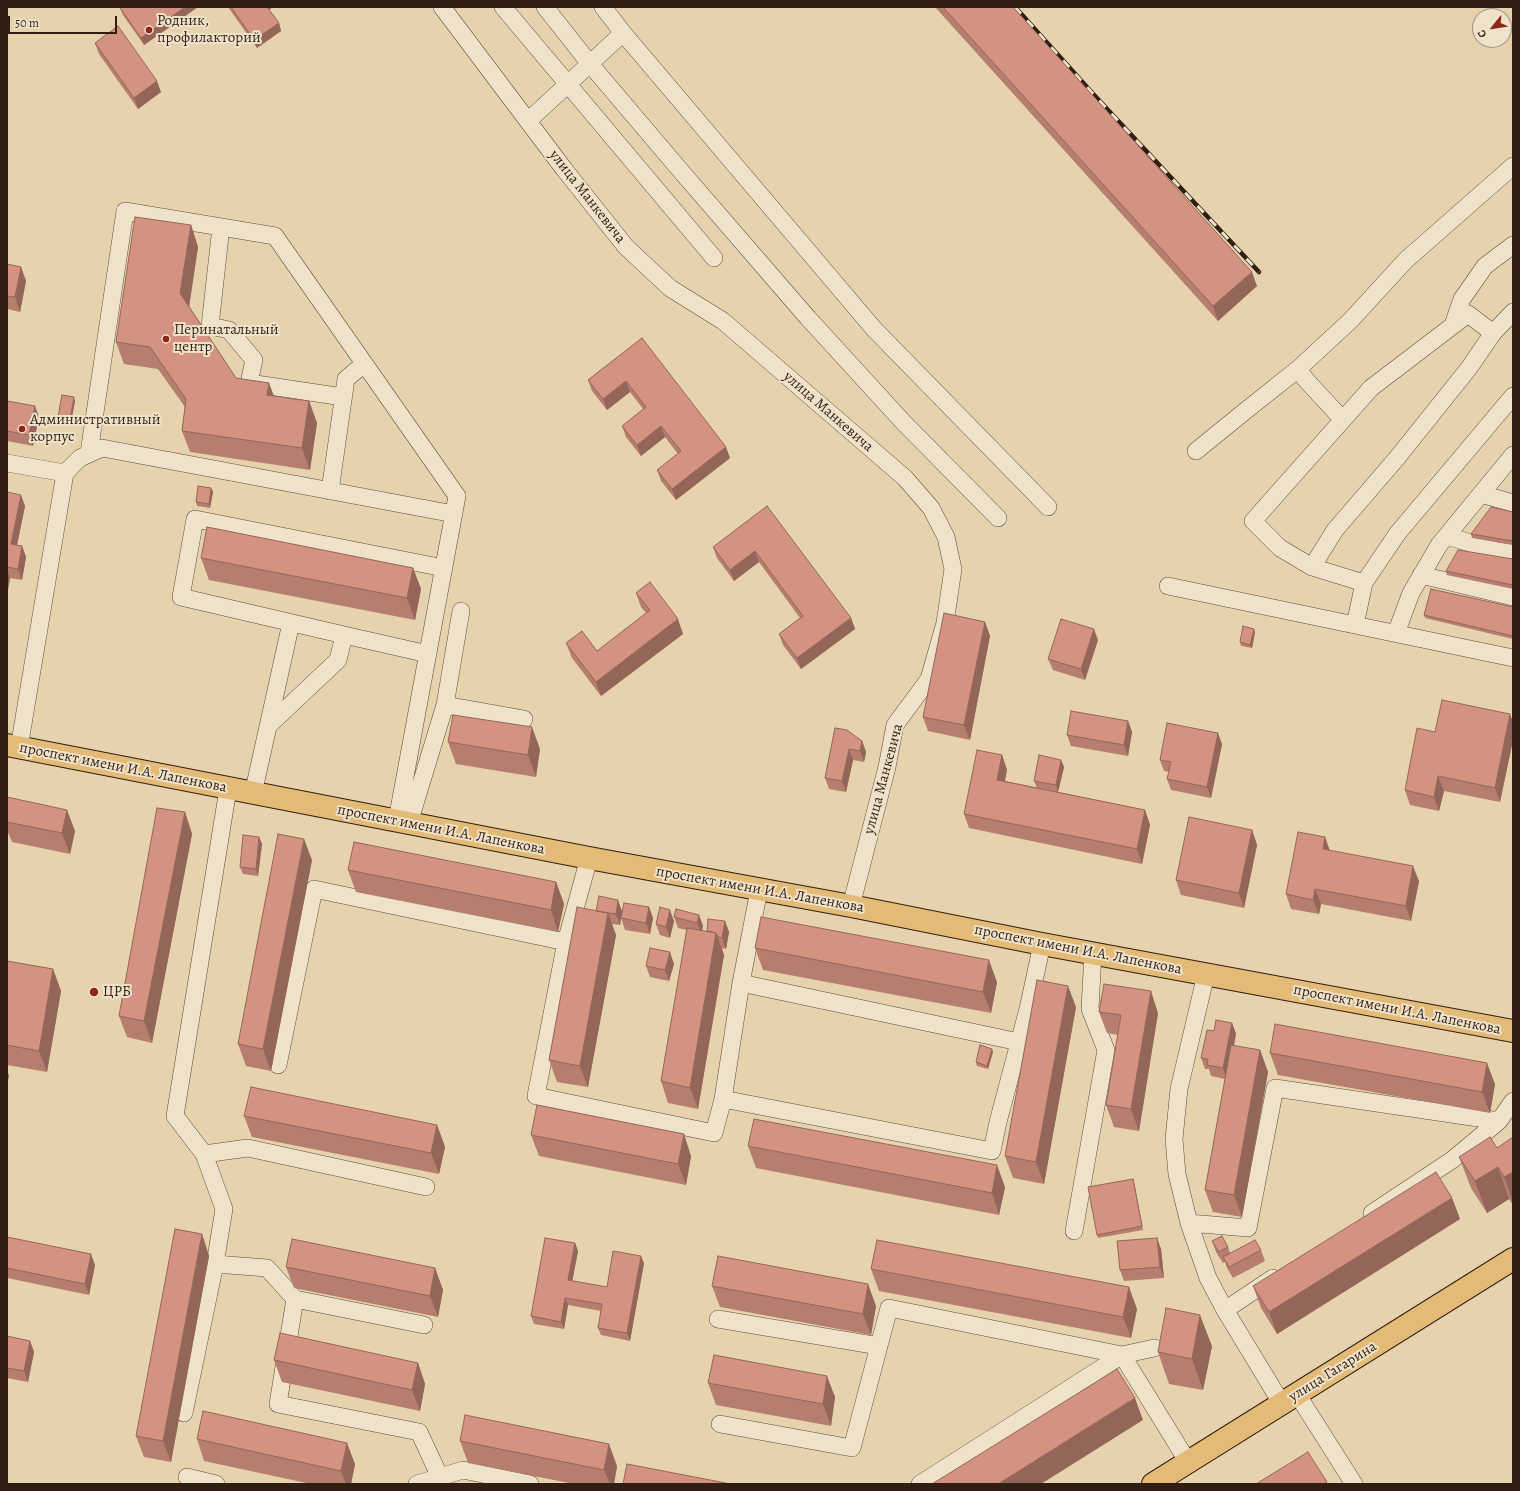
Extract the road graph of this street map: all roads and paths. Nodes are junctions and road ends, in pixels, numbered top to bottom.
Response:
1 (442, 7) edge
2 (503, 7) edge
3 (545, 7) edge
4 (603, 7) edge
5 (623, 33) junction
6 (590, 64) junction
7 (568, 84) junction
8 (528, 121) junction
9 (1513, 166) edge
10 (221, 227) junction
11 (1513, 245) edge
12 (714, 258) dead end
13 (1513, 312) edge
14 (1453, 325) junction
15 (1493, 333) junction
16 (364, 364) junction
17 (1298, 370) junction
18 (1513, 396) edge
19 (343, 397) junction
20 (1343, 420) junction
21 (1196, 451) dead end
22 (89, 453) junction
23 (1513, 455) edge
24 (7, 463) edge
25 (65, 473) junction
26 (330, 491) junction
27 (1481, 494) junction
28 (1513, 503) edge
29 (1048, 507) dead end
30 (454, 514) junction
31 (998, 518) dead end
32 (1447, 536) junction
33 (1513, 553) edge
34 (444, 568) junction
35 (1312, 568) junction
36 (1421, 575) junction
37 (1364, 583) junction
38 (1168, 586) dead end
39 (1513, 597) edge
40 (461, 611) dead end
41 (291, 623) junction
42 (1355, 625) junction
43 (1396, 633) junction
44 (344, 635) junction
45 (428, 654) junction
46 (1513, 658) edge
47 (445, 706) junction
48 (524, 719) dead end
49 (268, 726) junction
50 (13, 747) edge
51 (228, 789) junction
52 (254, 794) junction
53 (403, 822) junction
54 (589, 858) junction
55 (759, 890) junction
56 (851, 906) junction
57 (566, 942) junction
58 (1042, 944) junction
59 (1093, 953) junction
60 (1206, 974) junction
61 (741, 983) junction
62 (1513, 1031) edge
63 (1019, 1042) junction
64 (278, 1065) dead end
65 (723, 1099) junction
66 (1513, 1101) edge
67 (1499, 1121) junction
68 (204, 1154) junction
69 (426, 1187) dead end
70 (1362, 1220) edge
71 (1189, 1223) junction
72 (1074, 1231) dead end
73 (1513, 1259) edge
74 (215, 1264) junction
75 (1284, 1271) edge
76 (295, 1299) junction
77 (1225, 1310) junction
78 (718, 1319) dead end
79 (424, 1325) dead end
80 (879, 1346) junction
81 (1154, 1348) dead end
82 (1122, 1355) junction
83 (1290, 1399) junction
84 (184, 1413) dead end
85 (720, 1424) dead end
86 (1188, 1462) junction
87 (187, 1477) dead end
88 (440, 1477) junction
89 (216, 1484) edge
90 (417, 1484) edge
91 (530, 1484) edge
92 (920, 1484) edge
93 (1153, 1484) edge
94 (1354, 1484) edge

1 - 8 street, улица Манкевича
2 - 7 street
3 - 6 street
4 - 5 street
5 - 6 street
5 - 29 street
6 - 7 street
6 - 31 street
7 - 8 street
7 - 12 street
8 - 56 street, улица Манкевича
9 - 17 street
10 - 16 street
10 - 19 street
10 - 22 street
11 - 14 street
13 - 15 street
14 - 15 street
14 - 20 street
15 - 35 street
16 - 19 street
16 - 30 street
17 - 20 street
17 - 21 street
18 - 37 street
19 - 26 street
20 - 35 street
22 - 25 street
22 - 26 street
23 - 27 street
24 - 25 street
25 - 50 street
26 - 30 street
27 - 28 street
27 - 32 street
30 - 34 street
32 - 33 street
32 - 36 street
34 - 41 street
34 - 45 street
35 - 37 street
36 - 39 street
36 - 43 street
37 - 42 street
38 - 42 street
40 - 47 street
41 - 44 street
41 - 49 street
42 - 43 street
43 - 46 street
44 - 45 street
44 - 49 street
45 - 53 street
47 - 48 street
47 - 53 street
49 - 52 street
50 - 51 main road, проспект имени И.А. Лапенкова
51 - 52 main road, проспект имени И.А. Лапенкова
51 - 68 street
52 - 53 main road, проспект имени И.А. Лапенкова
53 - 54 main road, проспект имени И.А. Лапенкова
54 - 55 main road, проспект имени И.А. Лапенкова
54 - 57 street
55 - 56 main road, проспект имени И.А. Лапенкова
55 - 61 street
56 - 58 main road, проспект имени И.А. Лапенкова
57 - 64 street
57 - 65 street
58 - 59 main road, проспект имени И.А. Лапенкова
58 - 63 street
59 - 60 main road, проспект имени И.А. Лапенкова
59 - 72 street
60 - 62 main road, проспект имени И.А. Лапенкова
60 - 71 street
61 - 63 street
61 - 65 street
63 - 65 street
66 - 67 street
67 - 70 street
67 - 71 street
68 - 69 street
68 - 74 street
71 - 77 street
73 - 83 main road, улица Гагарина
74 - 76 street
74 - 84 street
75 - 77 street
76 - 79 street
76 - 88 street
77 - 83 street
78 - 80 street
80 - 82 street
80 - 85 street
81 - 82 street
82 - 86 street
82 - 92 street
83 - 86 main road, улица Гагарина
83 - 94 street
86 - 93 main road, улица Гагарина
87 - 89 street
88 - 90 street
88 - 91 street

